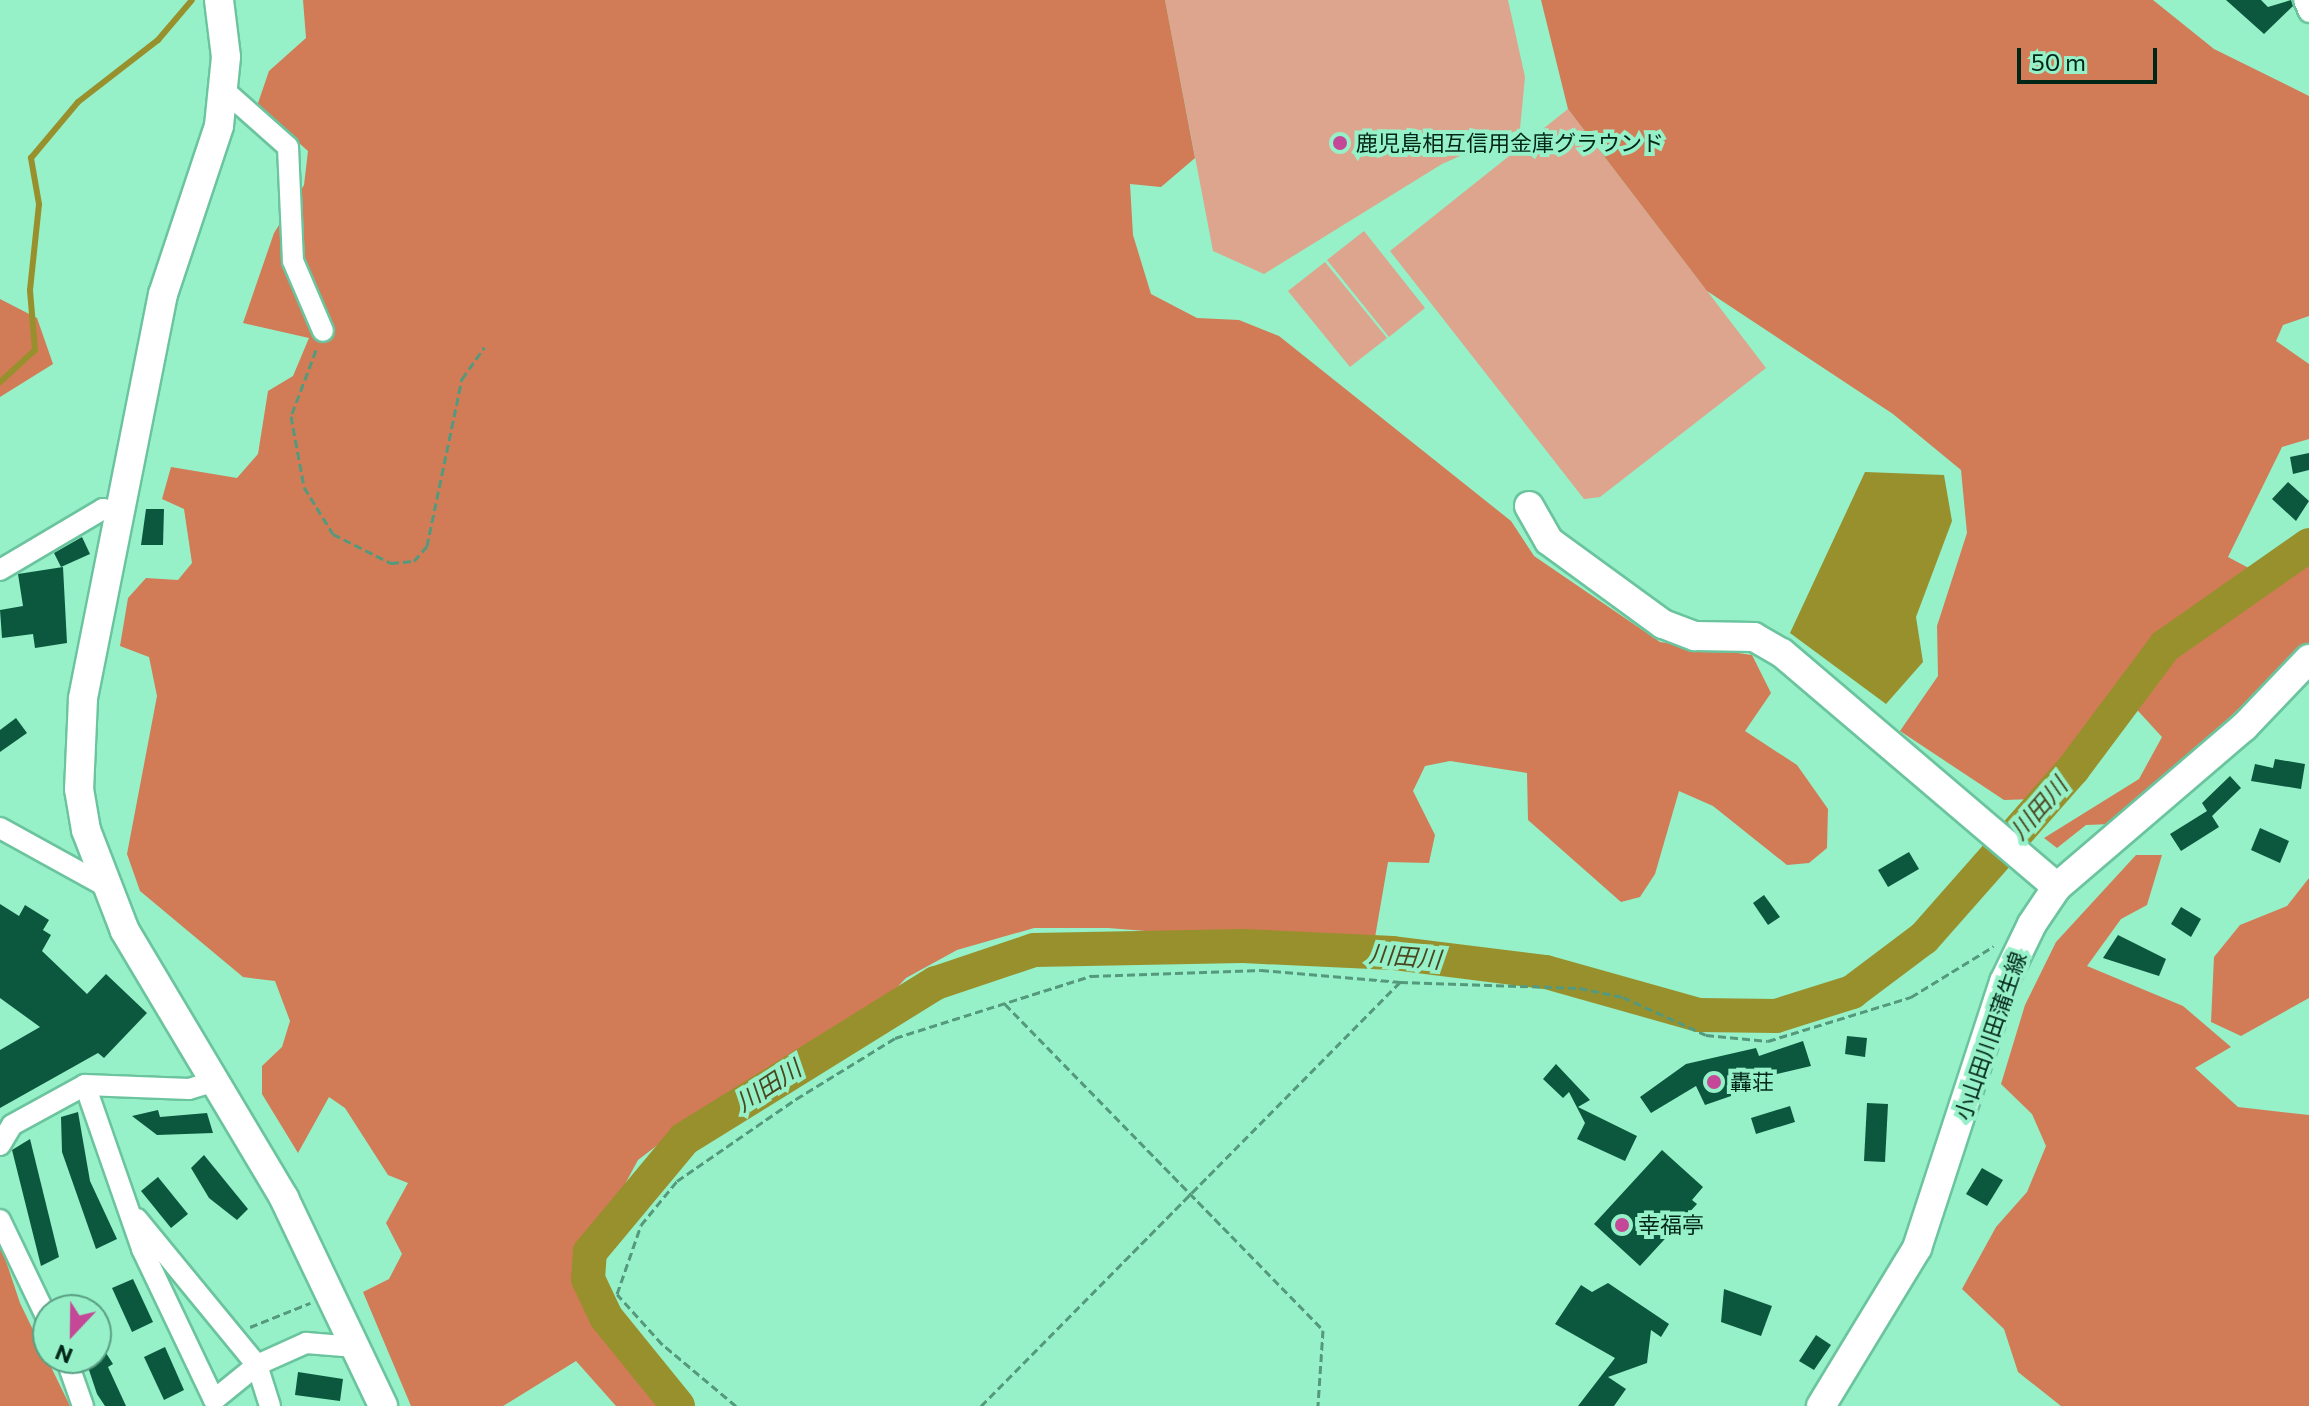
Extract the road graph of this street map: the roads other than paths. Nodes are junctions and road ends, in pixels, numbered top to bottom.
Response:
1 (219, 0) edge
2 (2304, 0) edge
3 (2309, 12) edge
4 (225, 91) junction
5 (323, 331) road end
6 (1529, 506) dead end
7 (119, 512) junction
8 (0, 570) edge
9 (2309, 659) edge
10 (0, 828) edge
11 (2050, 881) junction
12 (105, 886) junction
13 (216, 1081) junction
14 (85, 1085) junction
15 (0, 1145) edge
16 (129, 1210) junction
17 (0, 1220) edge
18 (36, 1294) edge
19 (356, 1347) junction
20 (257, 1365) junction
21 (72, 1374) edge
22 (210, 1403) edge
23 (83, 1406) edge
24 (270, 1406) edge
25 (383, 1406) edge
26 (1821, 1406) edge

1 - 4 street
2 - 3 street
4 - 5 street
4 - 7 street
6 - 11 street
7 - 8 street
7 - 12 street
9 - 11 street, 小山田川田蒲生線
10 - 12 street
11 - 26 street, 小山田川田蒲生線
12 - 13 street
13 - 14 street
13 - 19 street
14 - 15 street
14 - 16 street
16 - 20 street
16 - 22 street
17 - 18 street
19 - 20 street
19 - 25 street
20 - 22 street
20 - 24 street
21 - 23 street

